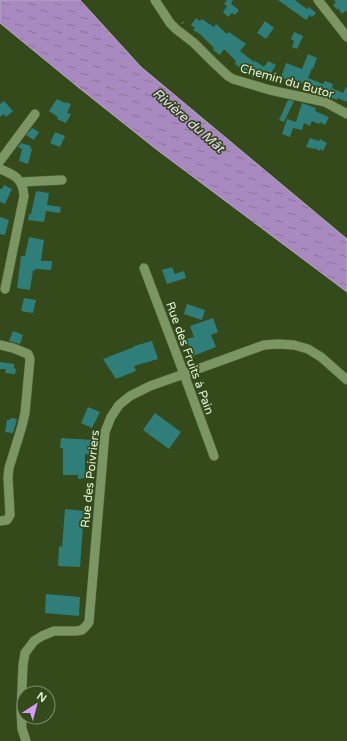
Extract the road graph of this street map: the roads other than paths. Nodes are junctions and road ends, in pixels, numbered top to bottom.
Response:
1 (155, 0) edge
2 (318, 0) edge
3 (347, 37) edge
4 (35, 114) dead end
5 (347, 114) edge
6 (0, 161) edge
7 (0, 169) edge
8 (62, 180) dead end
9 (21, 182) junction
10 (144, 268) dead end
11 (4, 271) edge
12 (5, 289) dead end
13 (0, 345) edge
14 (184, 374) junction
15 (347, 380) edge
16 (214, 456) dead end
17 (0, 521) edge
18 (26, 741) edge

1 - 5 street, Chemin du Butor
2 - 3 street
4 - 6 street
7 - 9 street
8 - 9 street
9 - 11 street
10 - 14 street, Rue des Fruits à Pain
11 - 12 street
13 - 17 street
14 - 15 street, Rue des Poivriers
14 - 16 street, Rue des Fruits à Pain
14 - 18 street, Rue des Poivriers

